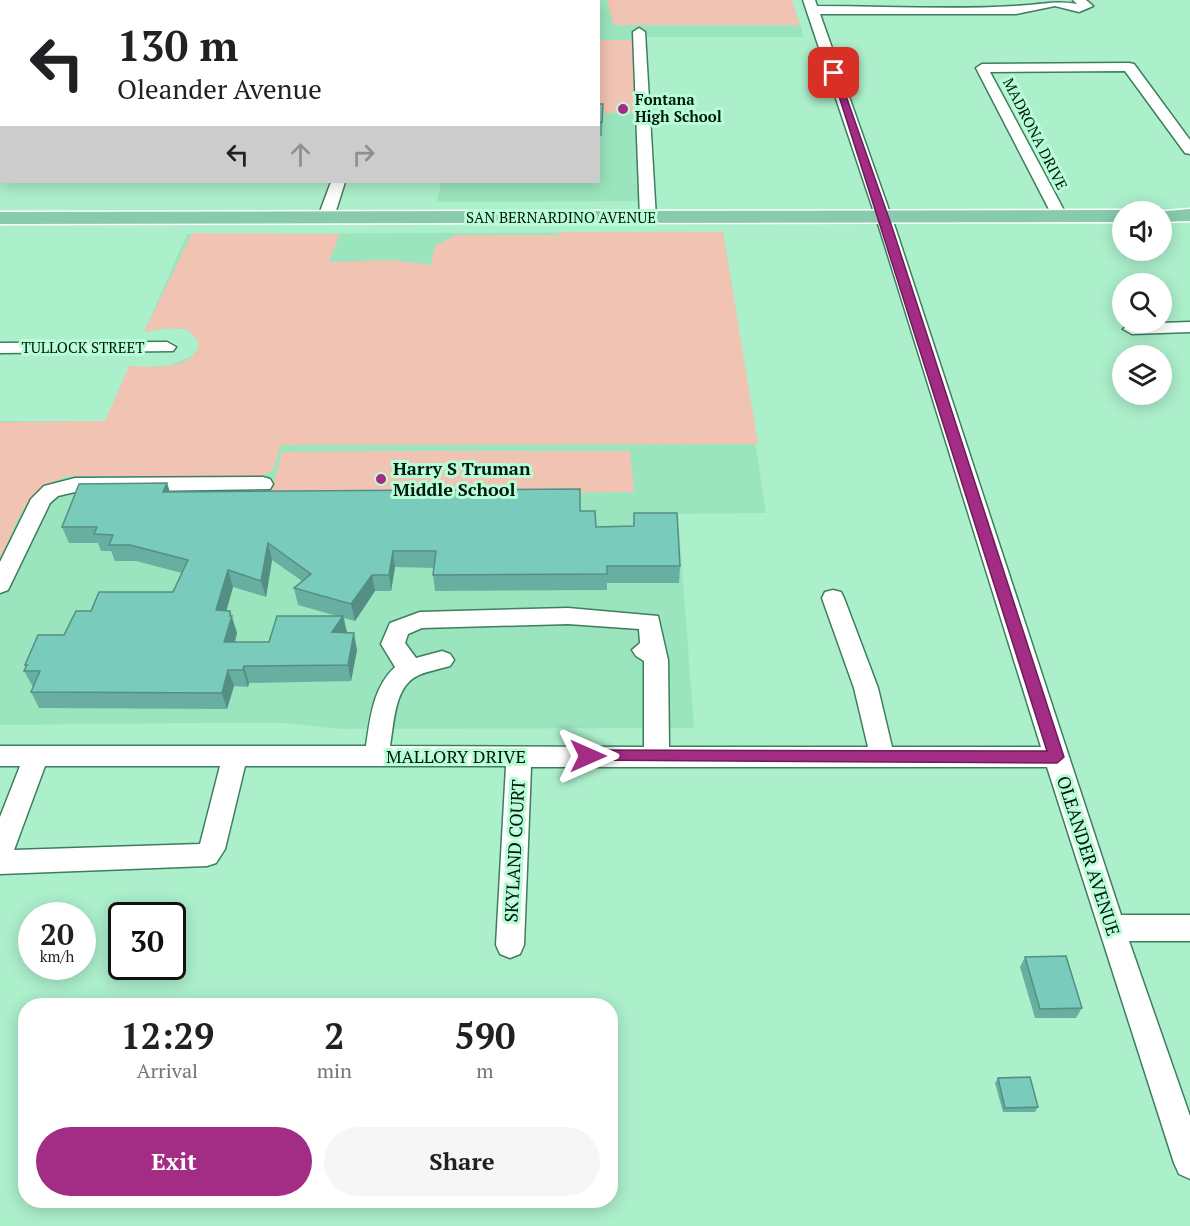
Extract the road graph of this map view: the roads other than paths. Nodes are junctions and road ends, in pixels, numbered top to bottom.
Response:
1 (1078, 0) edge
2 (1056, 1) edge
3 (811, 5) edge
4 (948, 5) edge
5 (639, 32) dead end
6 (1190, 150) edge
7 (338, 183) edge
8 (1190, 215) edge
9 (883, 216) junction
10 (1059, 216) junction
11 (1112, 216) edge
12 (1172, 216) edge
13 (326, 217) junction
14 (0, 218) edge
15 (648, 218) junction
16 (1190, 327) edge
17 (1172, 328) edge
18 (167, 347) dead end
19 (0, 348) edge
20 (263, 484) dead end
21 (0, 585) edge
22 (833, 598) dead end
23 (442, 660) dead end
24 (406, 670) junction
25 (882, 755) junction
26 (0, 756) edge
27 (36, 756) junction
28 (519, 756) junction
29 (657, 756) junction
30 (235, 757) junction
31 (376, 757) junction
32 (1057, 757) junction
33 (0, 852) edge
34 (0, 862) edge
35 (1111, 928) junction
36 (1190, 928) edge
37 (510, 945) dead end
38 (1190, 1163) edge

1 - 2 street
2 - 4 street
3 - 4 street
3 - 9 street, OLEANDER AVENUE
5 - 15 street
6 - 10 street, MADRONA DRIVE
7 - 13 street
8 - 12 main road
9 - 10 main road, SAN BERNARDINO AVENUE
9 - 15 main road, SAN BERNARDINO AVENUE
9 - 32 street, OLEANDER AVENUE
10 - 11 main road, SAN BERNARDINO AVENUE
13 - 14 main road, SAN BERNARDINO AVENUE
13 - 15 main road, SAN BERNARDINO AVENUE
16 - 17 street
18 - 19 street, TULLOCK STREET
20 - 21 street
22 - 25 street
23 - 24 street
24 - 29 street
24 - 31 street
25 - 29 street, MALLORY DRIVE
25 - 32 street, MALLORY DRIVE
26 - 27 street, MALLORY DRIVE
27 - 30 street, MALLORY DRIVE
27 - 33 street
28 - 29 street, MALLORY DRIVE
28 - 31 street, MALLORY DRIVE
28 - 37 street, SKYLAND COURT
30 - 31 street, MALLORY DRIVE
30 - 34 street
32 - 35 street, OLEANDER AVENUE
35 - 36 street
35 - 38 street, OLEANDER AVENUE

